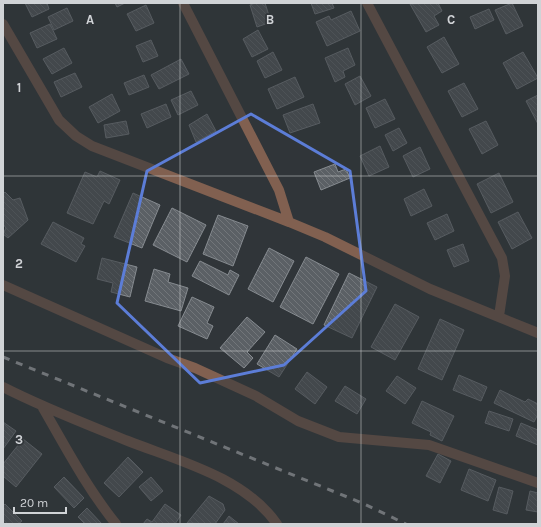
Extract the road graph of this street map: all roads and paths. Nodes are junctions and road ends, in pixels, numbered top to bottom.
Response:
1 (184, 3) edge
2 (366, 3) edge
3 (3, 24) edge
4 (289, 222) junction
5 (3, 285) edge
6 (499, 316) junction
7 (538, 333) edge
8 (3, 387) edge
9 (43, 408) junction
10 (538, 483) edge
11 (116, 524) edge
12 (277, 524) edge

1 - 4 street
2 - 6 street
3 - 4 street
4 - 6 street
5 - 10 street
6 - 7 street
8 - 9 street
9 - 11 street
9 - 12 street

